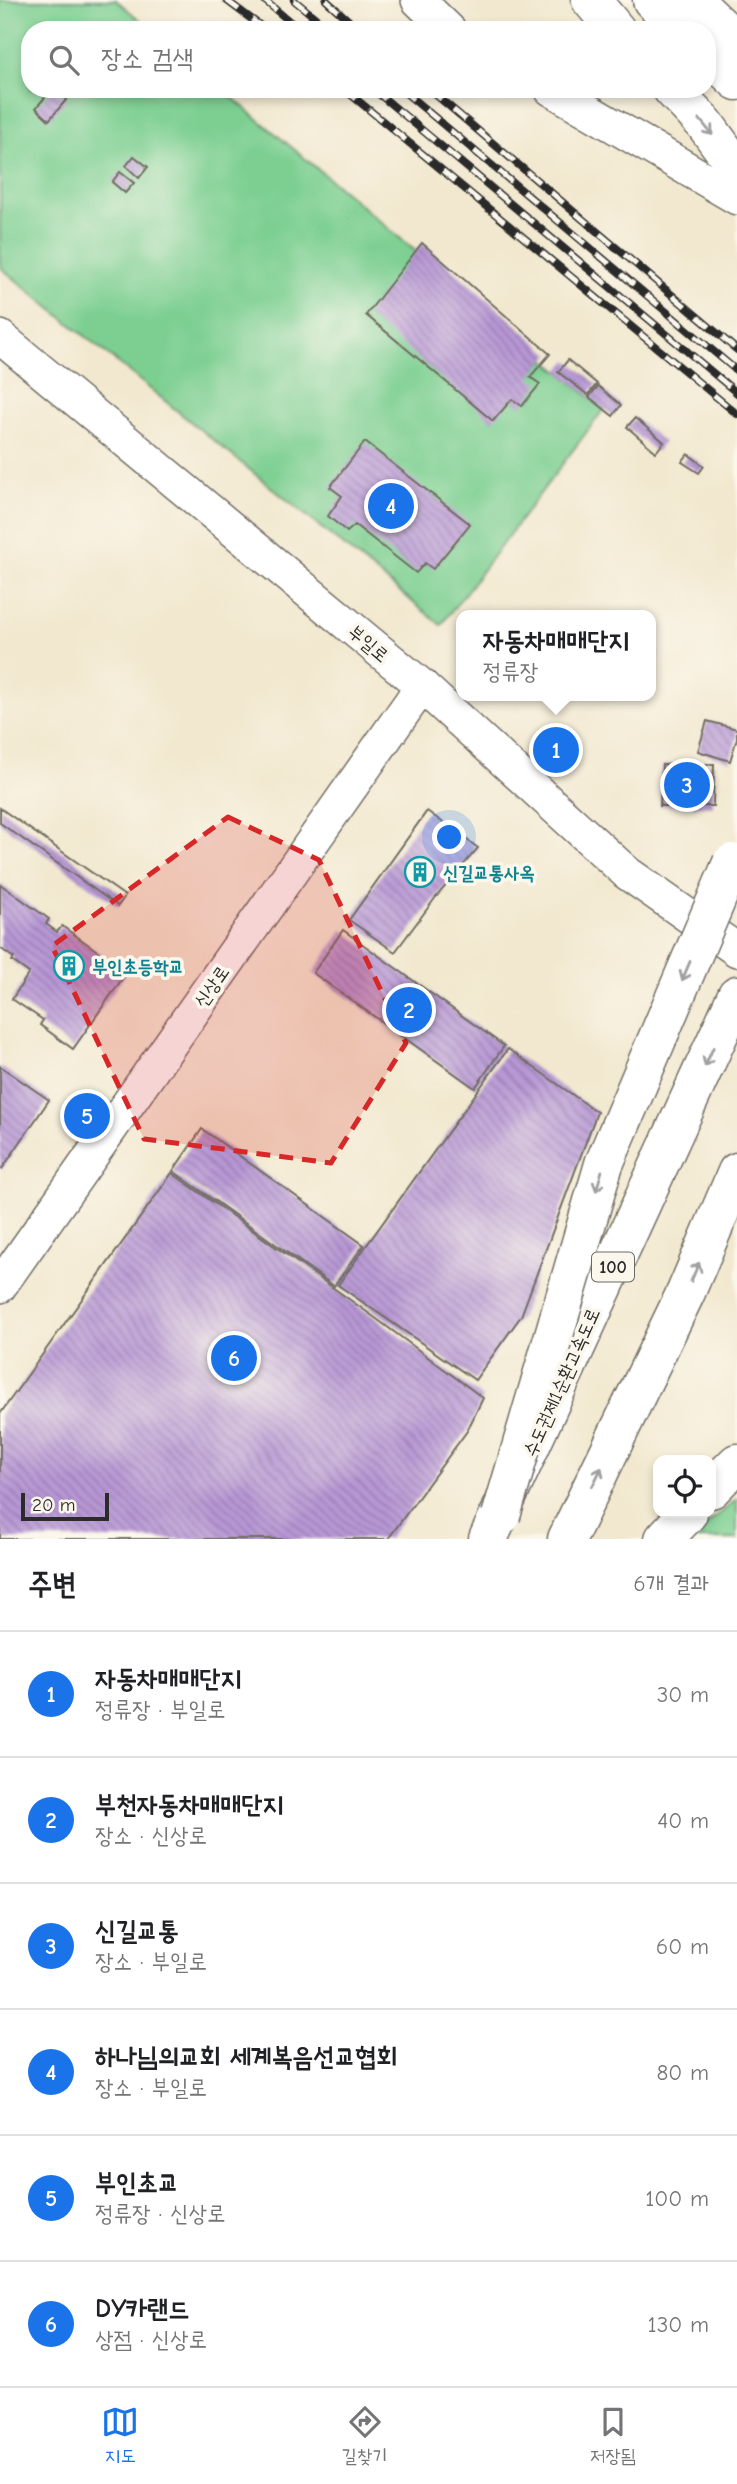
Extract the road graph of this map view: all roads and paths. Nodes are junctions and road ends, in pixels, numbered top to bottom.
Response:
1 (418, 0) edge
2 (591, 0) edge
3 (652, 0) edge
4 (694, 0) edge
5 (440, 21) edge
6 (608, 21) edge
7 (674, 21) edge
8 (737, 41) edge
9 (716, 61) edge
10 (737, 81) edge
11 (566, 98) edge
12 (680, 98) edge
13 (737, 168) edge
14 (737, 198) edge
15 (0, 337) edge
16 (422, 686) junction
17 (737, 844) edge
18 (737, 950) edge
19 (737, 995) edge
20 (737, 1172) edge
21 (0, 1286) edge
22 (737, 1463) edge
23 (716, 1484) edge
24 (683, 1518) edge
25 (495, 1527) edge
26 (567, 1539) edge
27 (664, 1539) edge

1 - 5 street
2 - 6 highway
3 - 7 highway
4 - 8 highway
9 - 10 highway
11 - 14 street
12 -> 13 highway
15 - 16 street, 부일로
16 - 18 street, 부일로
16 - 21 street, 신상로
17 -> 25 highway, bridge
19 -> 25 highway, 수도권제1순환고속도로 / 100, bridge
26 -> 20 highway
22 - 23 highway
24 - 27 highway

